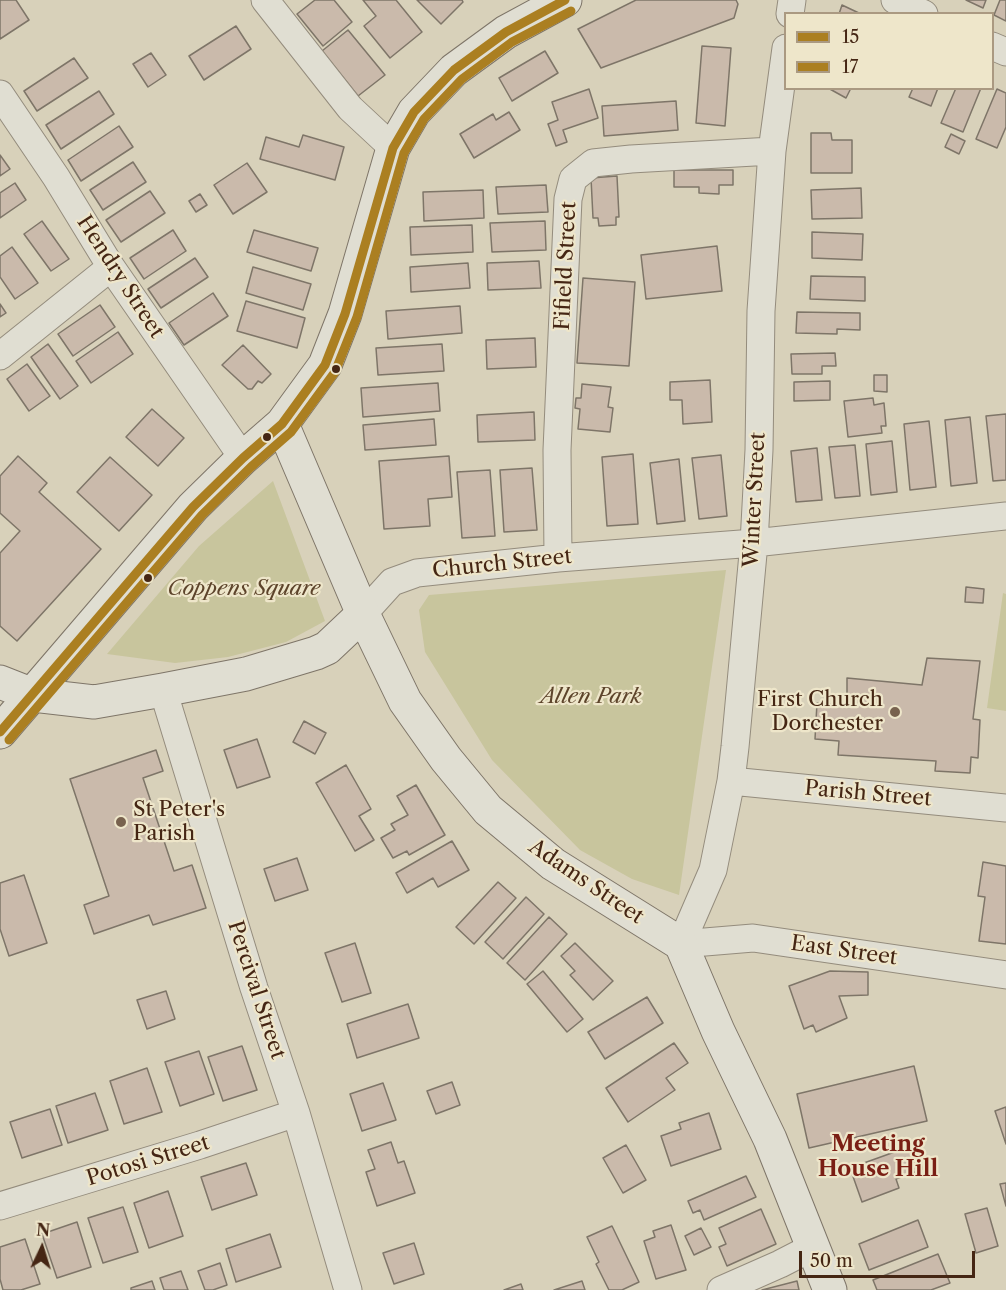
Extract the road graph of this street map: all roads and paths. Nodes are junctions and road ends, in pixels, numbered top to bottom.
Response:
1 (266, 0) edge
2 (565, 0) edge
3 (895, 0) edge
4 (920, 12) edge
5 (784, 63) edge
6 (0, 94) edge
7 (393, 148) junction
8 (772, 151) junction
9 (111, 267) junction
10 (0, 356) edge
11 (282, 424) junction
12 (243, 458) junction
13 (1006, 516) edge
14 (754, 543) junction
15 (558, 558) junction
16 (363, 614) junction
17 (0, 682) edge
18 (163, 690) junction
19 (33, 695) junction
20 (0, 732) edge
21 (731, 781) junction
22 (1006, 808) edge
23 (681, 944) junction
24 (1006, 975) edge
25 (296, 1113) junction
26 (0, 1206) edge
27 (813, 1246) junction
28 (348, 1290) edge
29 (721, 1290) edge
30 (830, 1290) edge

1 - 7 street
2 - 7 main road
3 - 4 street
5 - 8 street, Winter Street
6 - 9 street, Hendry Street
7 - 11 main road
8 - 14 street, Winter Street
8 - 15 street, Fifield Street
9 - 10 street
9 - 12 street, Hendry Street
11 - 12 main road
11 - 16 main road, Adams Street
12 - 19 main road
13 - 14 street, Church Street
14 - 15 street, Church Street
14 - 21 street, Winter Street
15 - 16 street, Church Street
16 - 18 main road, Church Street
16 - 23 main road, Adams Street
17 - 19 main road, Church Street
18 - 19 main road, Church Street
18 - 25 street, Percival Street
19 - 20 main road
21 - 22 street, Parish Street
21 - 23 street, Winter Street
23 - 24 street, East Street
23 - 27 main road
25 - 26 street, Potosi Street
25 - 28 street, Percival Street
27 - 29 street
27 - 30 main road

